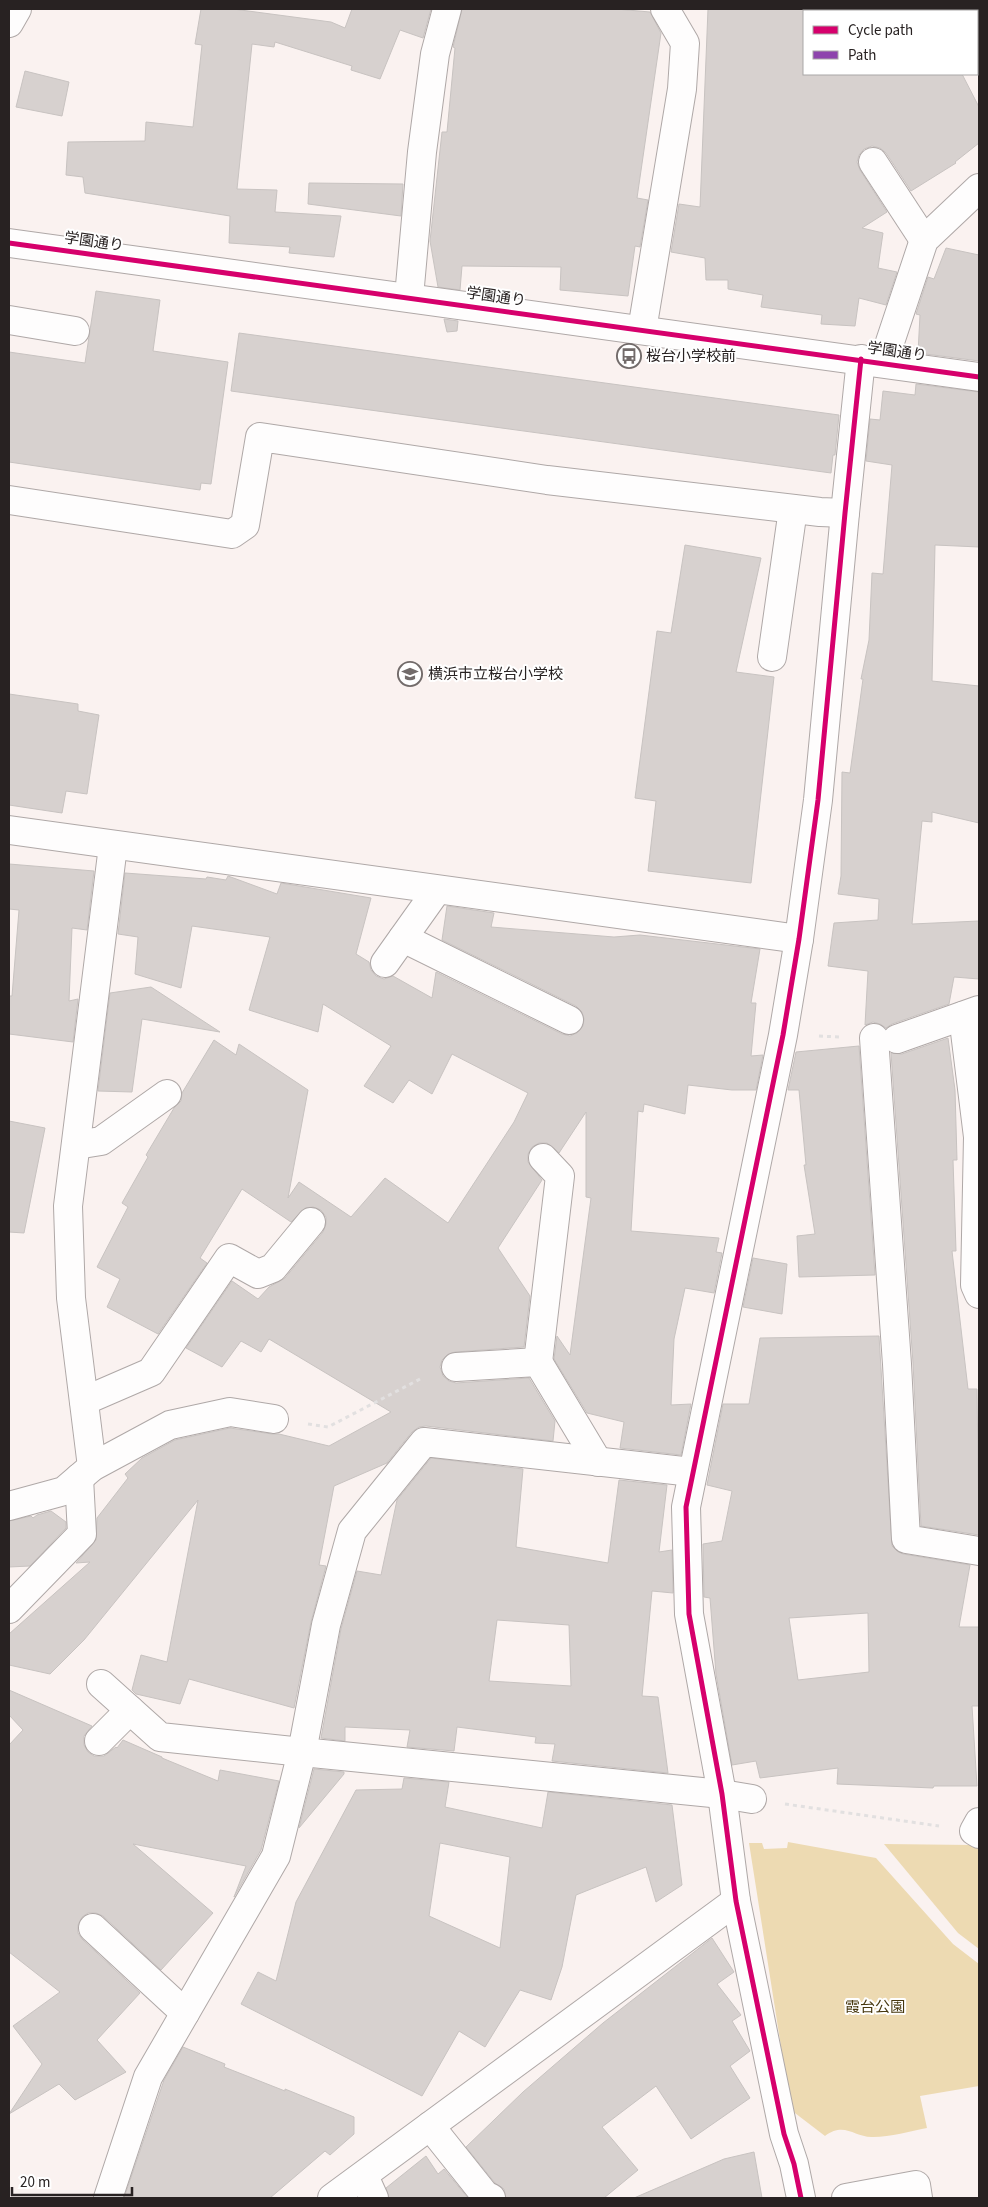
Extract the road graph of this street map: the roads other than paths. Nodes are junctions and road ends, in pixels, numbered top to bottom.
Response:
1 (17, 9) edge
2 (447, 9) edge
3 (665, 9) edge
4 (9, 23) edge
5 (873, 162) dead end
6 (979, 188) edge
7 (924, 240) junction
8 (9, 243) edge
9 (409, 297) junction
10 (9, 320) edge
11 (75, 330) dead end
12 (642, 330) junction
13 (872, 361) junction
14 (979, 377) edge
15 (9, 500) edge
16 (793, 509) junction
17 (844, 513) junction
18 (772, 657) dead end
19 (9, 830) edge
20 (113, 846) junction
21 (437, 890) junction
22 (403, 938) junction
23 (800, 939) junction
24 (385, 964) dead end
25 (971, 1013) edge
26 (569, 1020) dead end
27 (167, 1094) dead end
28 (76, 1145) junction
29 (543, 1158) dead end
30 (311, 1222) dead end
31 (979, 1294) edge
32 (538, 1362) junction
33 (456, 1367) road end
34 (84, 1402) junction
35 (274, 1419) road end
36 (598, 1462) junction
37 (86, 1472) junction
38 (692, 1472) junction
39 (9, 1506) edge
40 (979, 1551) edge
41 (9, 1609) edge
42 (101, 1684) dead end
43 (130, 1710) junction
44 (99, 1741) dead end
45 (302, 1752) junction
46 (722, 1794) junction
47 (752, 1799) road end
48 (736, 1901) junction
49 (93, 1928) dead end
50 (185, 2013) junction
51 (430, 2126) junction
52 (369, 2187) edge
53 (108, 2198) edge
54 (332, 2198) edge
55 (491, 2198) edge
56 (801, 2198) edge
57 (846, 2198) edge
58 (918, 2198) edge

1 - 4 street
2 - 9 street
3 - 12 street
5 - 7 street
6 - 7 street
7 - 13 street
8 - 9 street, 学園通り
9 - 12 street, 学園通り
10 - 11 street
12 - 13 street, 学園通り
13 - 14 street, 学園通り
13 - 17 street
15 - 16 street
16 - 17 street
16 - 18 street
17 - 23 street
19 - 20 street
20 - 21 street
20 - 28 street
21 - 22 street
21 - 23 street
22 - 24 street
22 - 26 street
23 - 38 street
25 - 31 street
25 - 40 street
27 - 28 street
28 - 34 street
29 - 32 street
30 - 34 street
32 - 33 street
32 - 36 street
34 - 37 street
35 - 37 street
36 - 38 street
36 - 45 street
37 - 39 street
37 - 41 street
38 - 46 street
42 - 43 street
43 - 44 street
43 - 45 street
45 - 46 street
45 - 50 street
46 - 47 street
46 - 48 street
48 - 51 street
48 - 56 street
49 - 50 street
50 - 53 street
51 - 52 street
51 - 55 street
52 - 54 street
57 - 58 street

